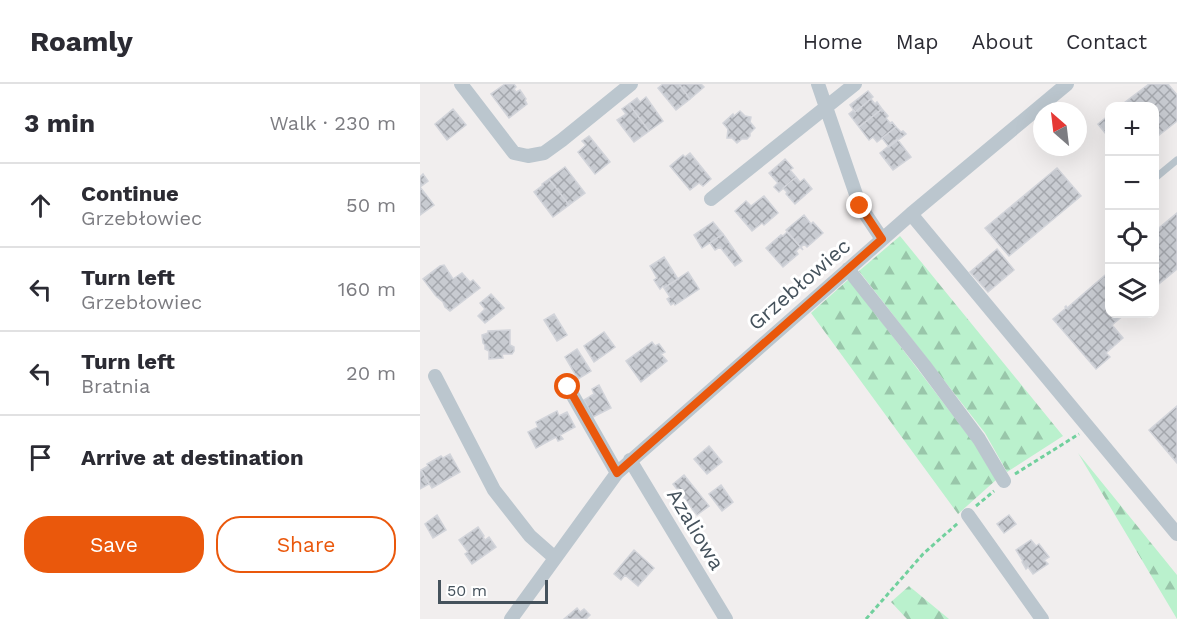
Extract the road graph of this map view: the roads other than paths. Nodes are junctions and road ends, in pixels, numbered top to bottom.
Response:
1 (460, 84) edge
2 (631, 84) edge
3 (818, 84) edge
4 (855, 84) edge
5 (1067, 84) edge
6 (826, 107) junction
7 (1177, 160) edge
8 (1159, 176) edge
9 (711, 199) dead end
10 (912, 214) junction
11 (882, 239) junction
12 (848, 269) junction
13 (435, 376) dead end
14 (568, 387) dead end
15 (630, 460) junction
16 (617, 473) junction
17 (1004, 481) dead end
18 (968, 514) dead end
19 (1177, 534) edge
20 (555, 558) junction
21 (511, 619) edge
22 (726, 619) edge
23 (1042, 619) edge

1 - 2 street
3 - 6 street
4 - 6 street
5 - 10 street, Grzebłowiec
6 - 9 street
6 - 11 street
7 - 8 lane
10 - 11 street, Grzebłowiec
10 - 19 street
11 - 12 street, Grzebłowiec
12 - 15 street, Grzebłowiec
12 - 17 street
13 - 20 street
14 - 16 street
15 - 16 street, Grzebłowiec
15 - 22 street, Azaliowa
16 - 20 street, Grzebłowiec
18 - 23 street
20 - 21 street, Grzebłowiec

